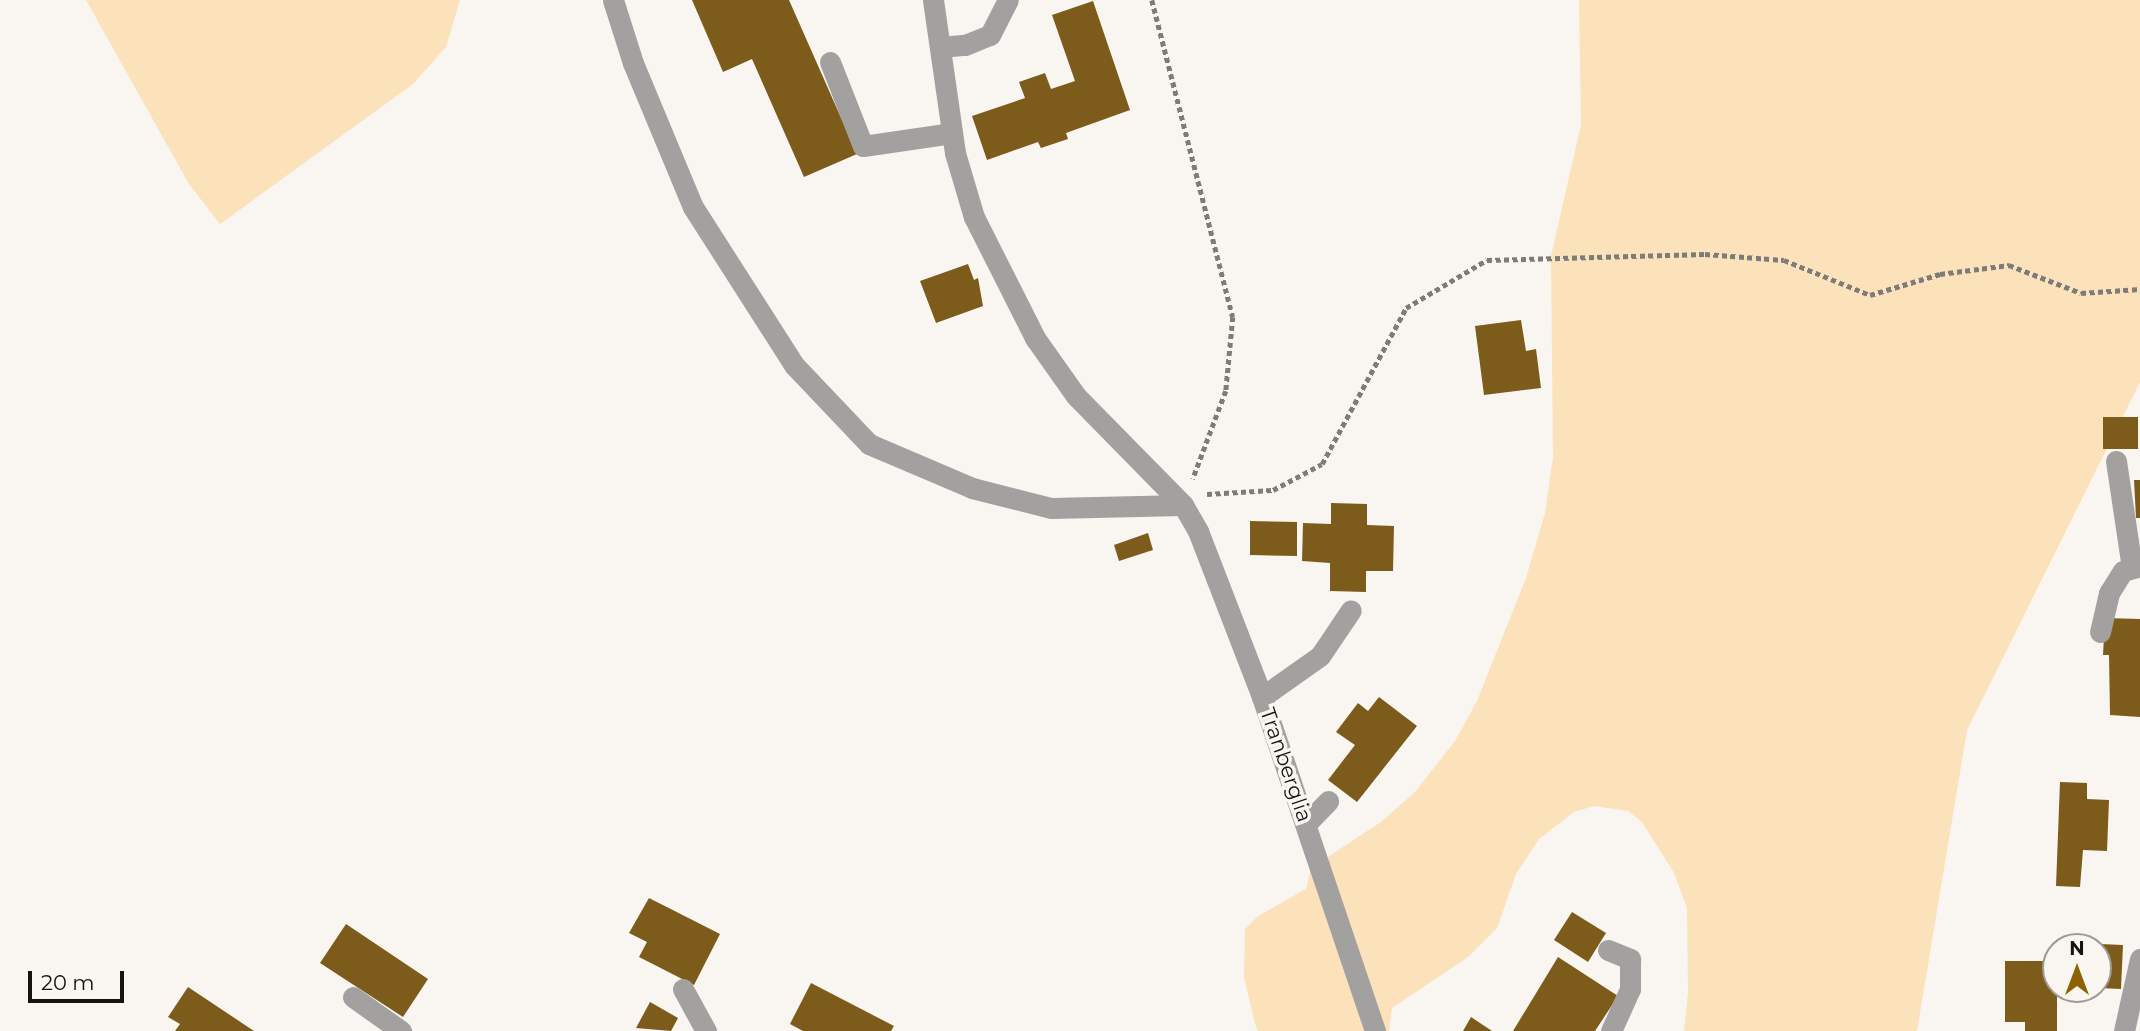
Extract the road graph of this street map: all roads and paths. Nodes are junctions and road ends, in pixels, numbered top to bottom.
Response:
1 (613, 0) edge
2 (933, 0) edge
3 (1007, 0) edge
4 (1152, 0) edge
5 (940, 47) junction
6 (830, 62) dead end
7 (952, 133) junction
8 (2140, 289) edge
9 (2116, 461) dead end
10 (1185, 500) junction
11 (2136, 567) edge
12 (1351, 610) dead end
13 (2100, 632) dead end
14 (1262, 696) junction
15 (1328, 801) dead end
16 (1306, 824) junction
17 (1608, 950) dead end
18 (2140, 959) edge
19 (682, 989) dead end
20 (353, 997) dead end
21 (401, 1031) edge
22 (706, 1031) edge
23 (1375, 1031) edge
24 (1611, 1031) edge
25 (2124, 1031) edge

1 - 10 street
2 - 5 street
3 - 5 street
4 - 10 path
5 - 7 street
6 - 7 street
7 - 10 street
8 - 10 path
9 - 11 street
10 - 14 street, Tranberglia
11 - 13 street
12 - 14 street
14 - 16 street, Tranberglia
15 - 16 street
16 - 23 street, Tranberglia
17 - 24 street
18 - 25 street
19 - 22 street
20 - 21 street

